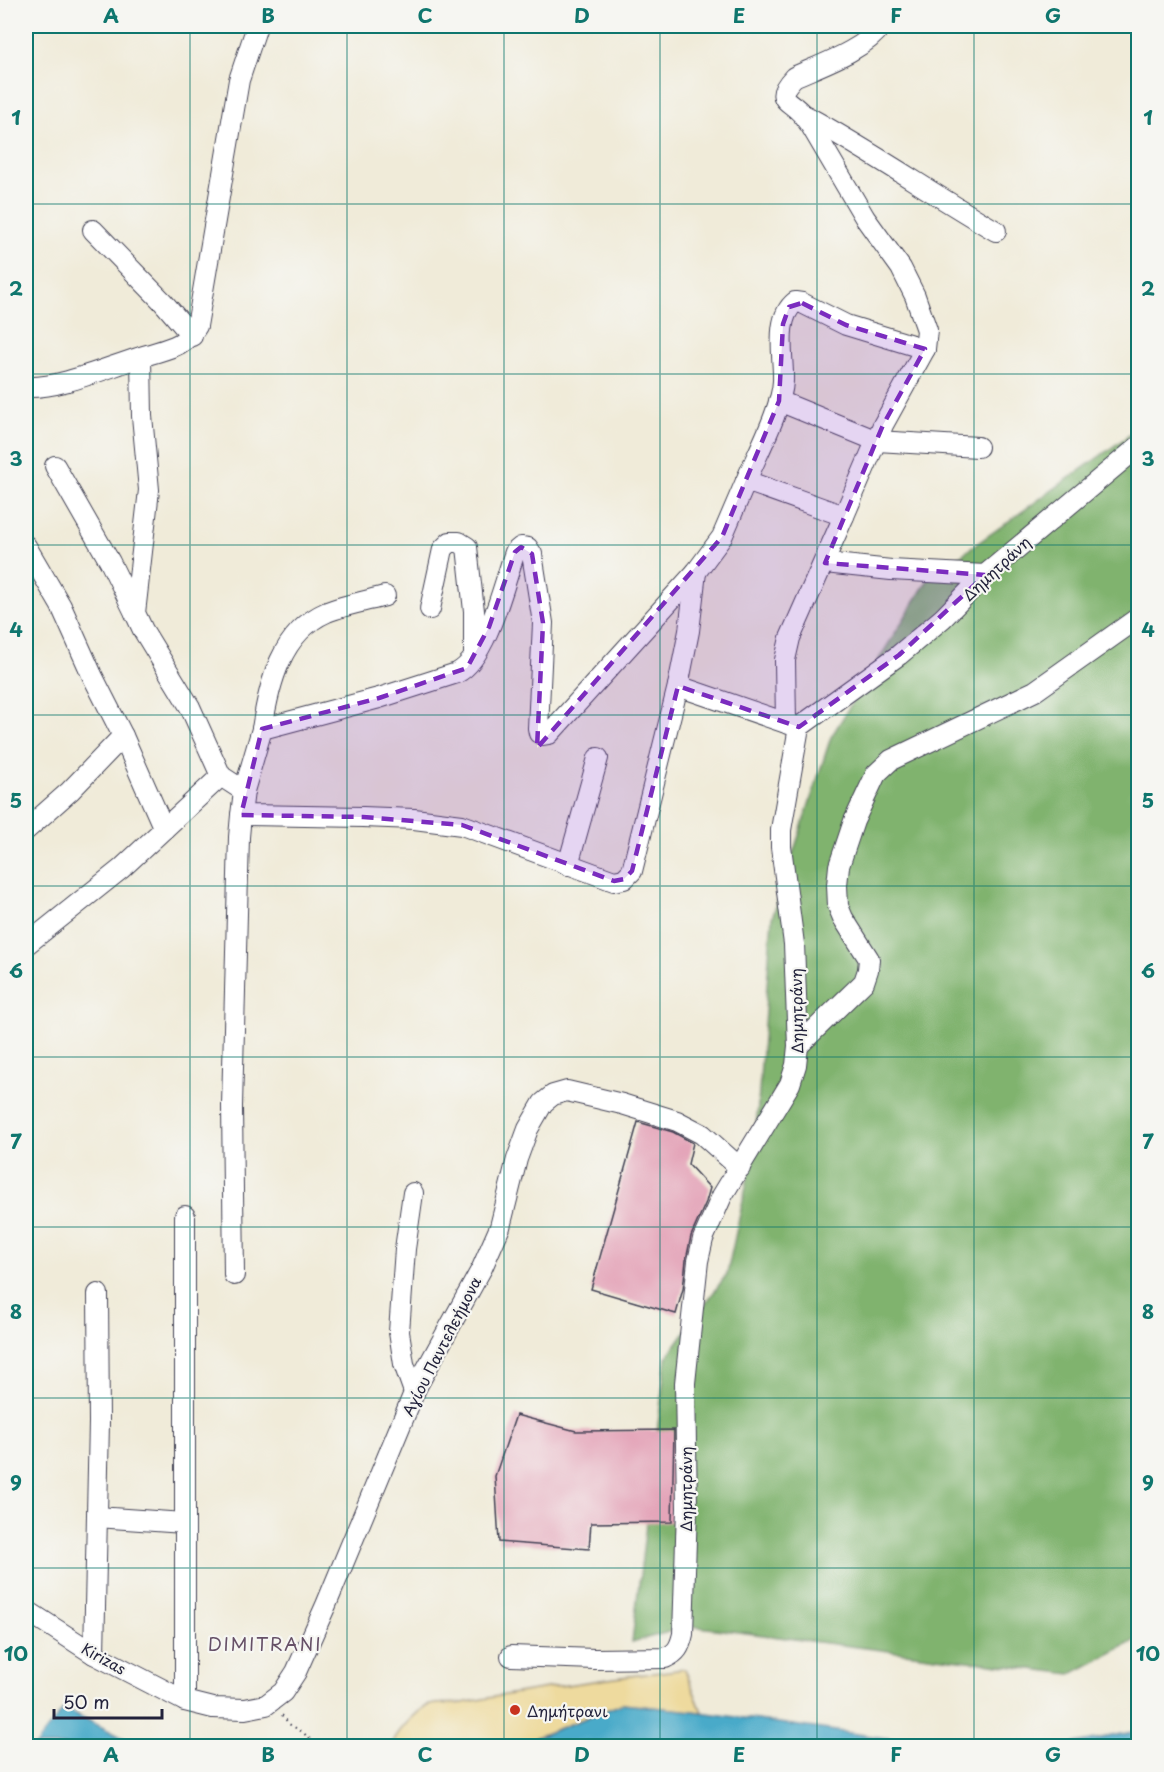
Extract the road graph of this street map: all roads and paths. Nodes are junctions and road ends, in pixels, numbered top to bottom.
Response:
1 (257, 26) edge
2 (881, 26) edge
3 (801, 113) junction
4 (93, 230) dead end
5 (996, 231) dead end
6 (192, 336) junction
7 (925, 349) junction
8 (141, 357) junction
9 (26, 387) edge
10 (779, 401) junction
11 (877, 441) junction
12 (978, 447) dead end
13 (1138, 447) edge
14 (55, 466) dead end
15 (746, 481) junction
16 (844, 516) junction
17 (26, 546) edge
18 (825, 563) junction
19 (696, 572) junction
20 (985, 575) junction
21 (385, 596) dead end
22 (430, 609) dead end
23 (135, 613) junction
24 (1138, 618) edge
25 (475, 658) junction
26 (678, 686) junction
27 (792, 725) junction
28 (262, 729) junction
29 (123, 736) junction
30 (598, 758) dead end
31 (222, 776) junction
32 (244, 791) junction
33 (241, 815) junction
34 (164, 829) junction
35 (26, 830) edge
36 (568, 865) junction
37 (26, 945) edge
38 (798, 1046) junction
39 (740, 1168) junction
40 (413, 1193) dead end
41 (185, 1216) dead end
42 (234, 1275) dead end
43 (98, 1294) dead end
44 (414, 1392) junction
45 (97, 1517) junction
46 (184, 1523) junction
47 (26, 1610) edge
48 (94, 1654) junction
49 (511, 1656) dead end
50 (273, 1700) junction
51 (185, 1701) junction
52 (367, 1746) edge

1 - 6 street
2 - 3 street
3 - 5 street
3 - 7 street
4 - 6 street
6 - 8 street
7 - 10 street
7 - 11 street
8 - 9 street
8 - 23 street
10 - 11 street
10 - 15 street
11 - 12 street
11 - 16 street
13 - 20 street, Δημητράνη
14 - 23 street
15 - 16 street
15 - 19 street
16 - 18 street
17 - 29 street
18 - 20 street
18 - 27 street
19 - 25 street
19 - 26 street
20 - 27 street, Δημητράνη
21 - 28 street
22 - 25 street
23 - 31 street
24 - 38 street
25 - 28 street
26 - 27 street
26 - 36 street
27 - 38 street, Δημητράνη
28 - 32 street
29 - 34 street
29 - 35 street
30 - 36 street
31 - 32 street
31 - 34 street
32 - 33 street
33 - 36 street
33 - 42 street
34 - 37 street
38 - 39 street, Δημητράνη
39 - 44 street, Αγίου Παντελεήμονα
39 - 49 street, Δημητράνη
40 - 44 street
41 - 46 street
43 - 45 street
44 - 50 street, Αγίου Παντελεήμονα
45 - 46 street
45 - 48 street
46 - 51 street
47 - 48 street, Kirizas
48 - 51 street, Kirizas
50 - 51 street
50 - 52 path

